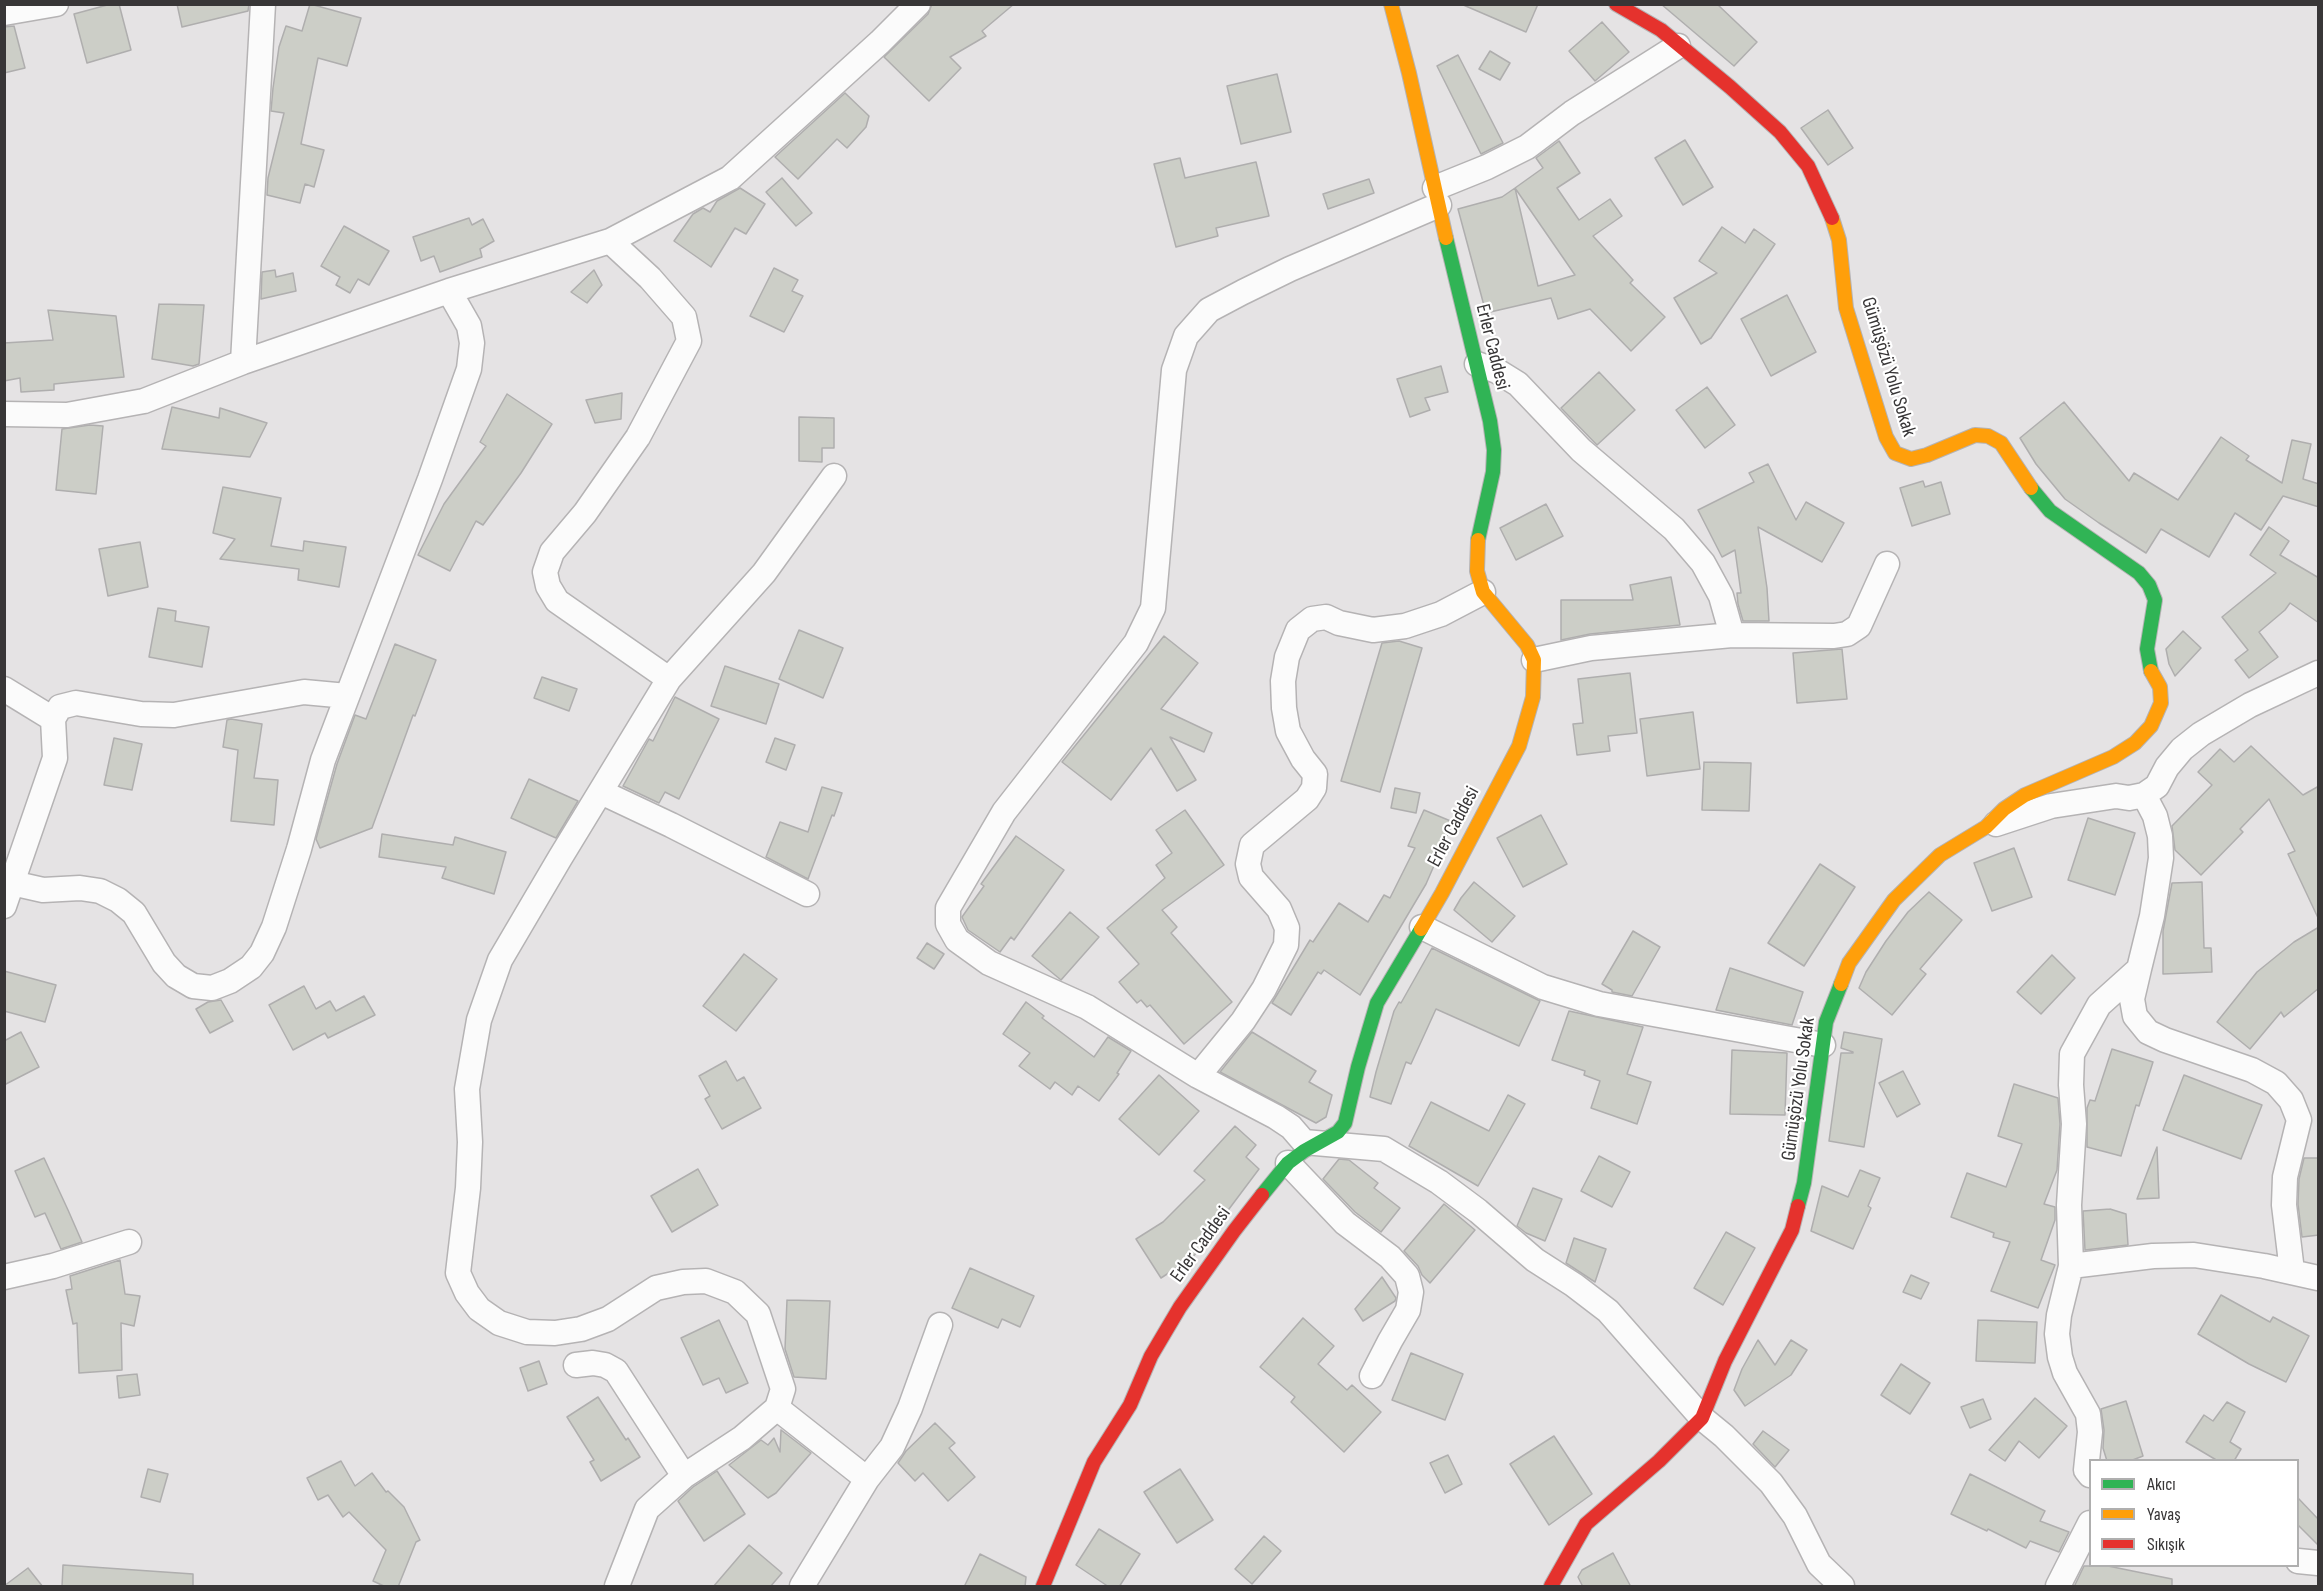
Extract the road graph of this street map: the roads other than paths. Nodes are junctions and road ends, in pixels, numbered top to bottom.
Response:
1 (57, 4) edge
2 (263, 4) edge
3 (918, 4) edge
4 (1391, 4) edge
5 (1616, 4) edge
6 (4, 13) edge
7 (1678, 46) junction
8 (1437, 196) junction
9 (610, 241) junction
10 (449, 291) junction
11 (243, 362) junction
12 (1477, 364) junction
13 (4, 414) edge
14 (834, 476) dead end
15 (1887, 564) dead end
16 (1483, 592) junction
17 (1732, 635) junction
18 (1534, 660) junction
19 (2319, 673) edge
20 (669, 680) junction
21 (4, 689) edge
22 (347, 696) junction
23 (53, 719) junction
24 (601, 792) junction
25 (2144, 795) junction
26 (1986, 827) junction
27 (12, 883) junction
28 (807, 894) dead end
29 (4, 906) edge
30 (1422, 927) junction
31 (2139, 969) junction
32 (1823, 1045) junction
33 (1198, 1076) junction
34 (1317, 1144) junction
35 (1288, 1163) junction
36 (129, 1242) dead end
37 (2071, 1266) junction
38 (2292, 1271) junction
39 (4, 1277) edge
40 (2319, 1278) edge
41 (940, 1325) dead end
42 (576, 1365) dead end
43 (1372, 1376) dead end
44 (777, 1408) junction
45 (1702, 1418) junction
46 (2089, 1473) edge
47 (684, 1476) junction
48 (867, 1479) junction
49 (2089, 1527) edge
50 (2299, 1561) edge
51 (2319, 1563) edge
52 (1559, 1583) edge
53 (617, 1587) edge
54 (802, 1587) edge
55 (1043, 1587) edge
56 (1842, 1587) edge
57 (2058, 1587) edge

1 - 6 street
2 - 11 street
3 - 9 street
4 - 8 street, Erler Caddesi
5 - 7 street, Gümüşözü Yolu Sokak
7 - 8 street
7 - 26 street, Gümüşözü Yolu Sokak
8 - 12 street, Erler Caddesi
8 - 33 street
9 - 10 street
9 - 20 street
10 - 11 street
10 - 22 street
11 - 13 street
12 - 16 street, Erler Caddesi
12 - 17 street
14 - 20 street
15 - 17 street
16 - 18 street, Erler Caddesi
16 - 33 street
17 - 18 street
18 - 30 street, Erler Caddesi
19 - 25 street
20 - 24 street
21 - 23 street
22 - 23 street
22 - 27 street
23 - 27 street
24 - 28 street
24 - 44 street
25 - 26 street
25 - 31 street
26 - 32 street, Gümüşözü Yolu Sokak
27 - 29 street
30 - 32 street
30 - 34 street, Erler Caddesi
31 - 37 street
31 - 38 street
32 - 45 street, Gümüşözü Yolu Sokak
33 - 34 street
34 - 35 street, Erler Caddesi
34 - 45 street
35 - 43 street
35 - 55 street, Erler Caddesi
36 - 39 street
37 - 38 street
37 - 46 street
38 - 40 street
41 - 48 street
42 - 47 street
44 - 47 street
44 - 48 street
45 - 52 street, Gümüşözü Yolu Sokak
45 - 56 street
47 - 53 street
48 - 54 street
49 - 57 street
50 - 51 street

